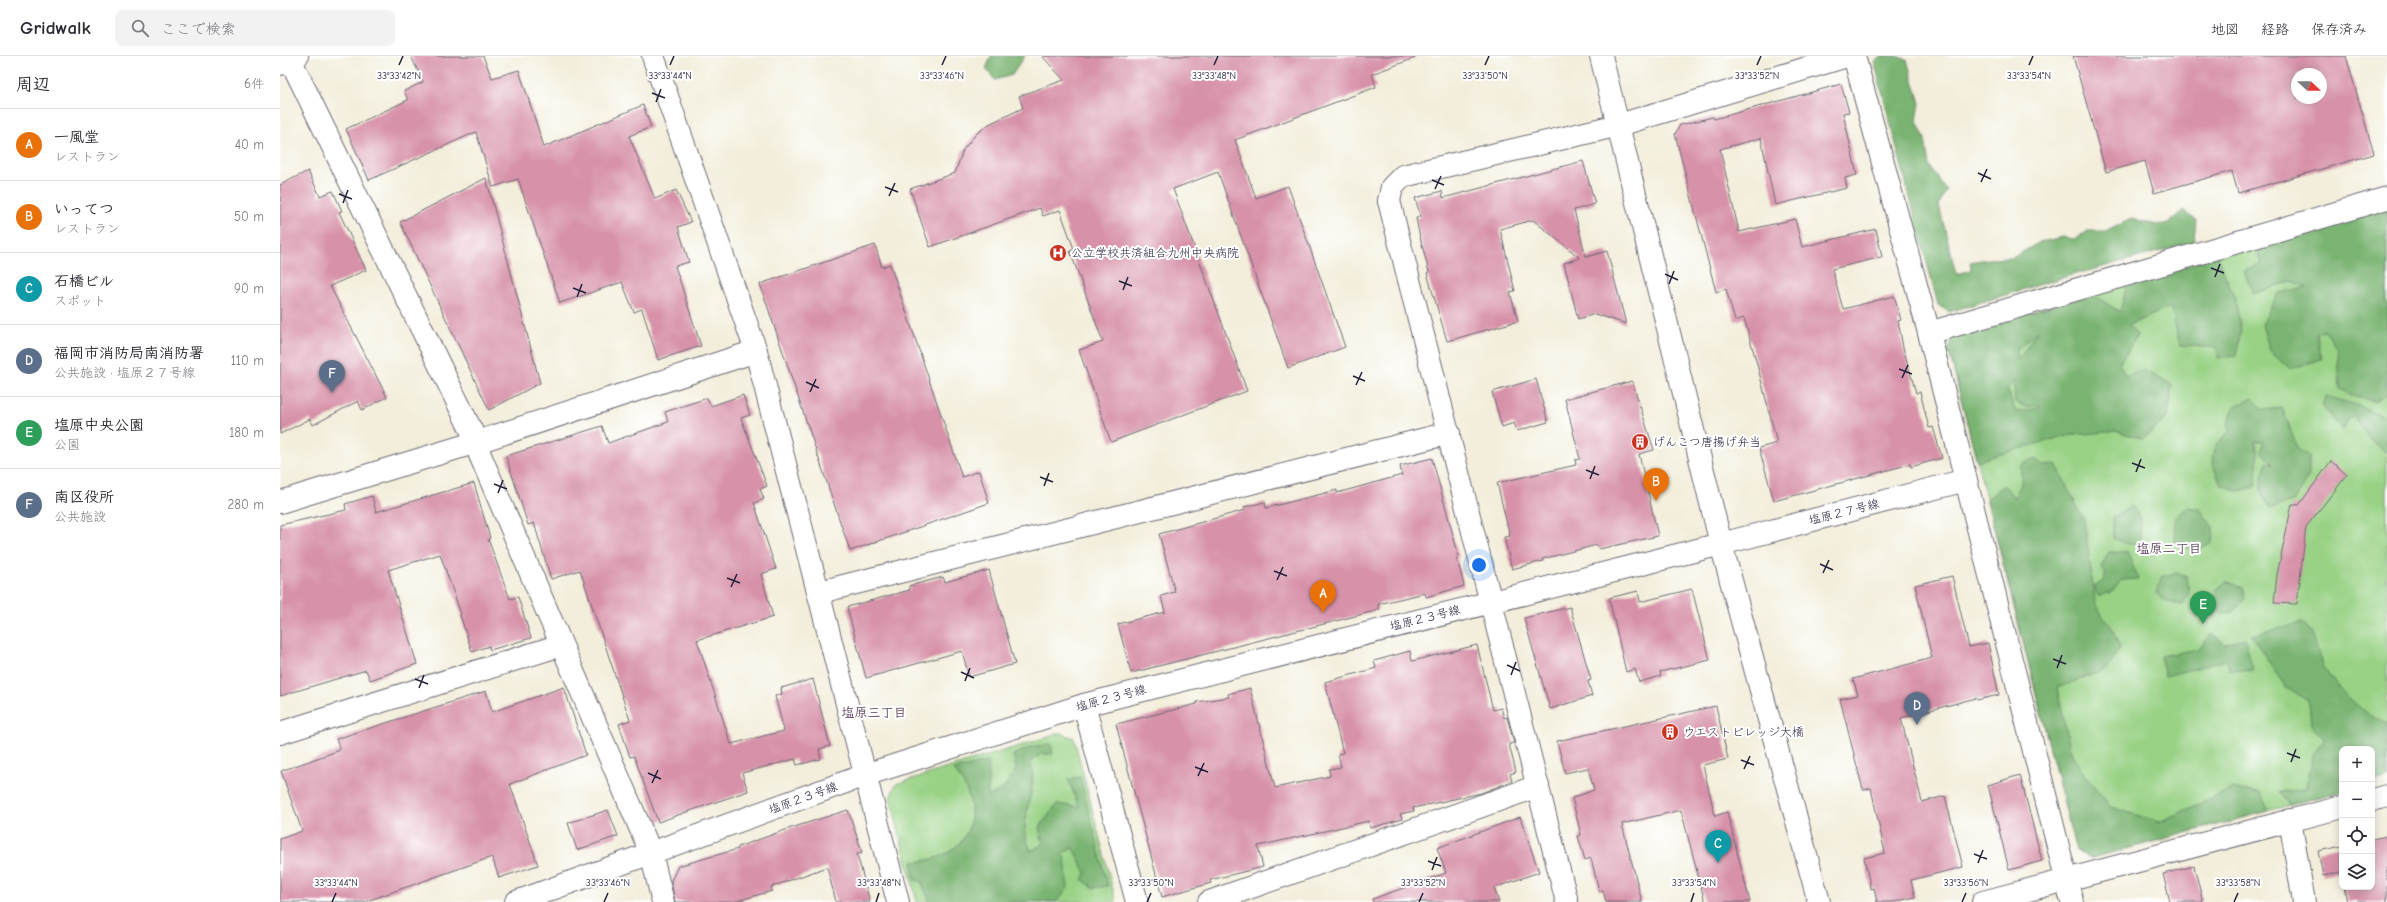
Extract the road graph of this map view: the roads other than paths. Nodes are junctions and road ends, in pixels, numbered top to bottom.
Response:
1 (653, 56) edge
2 (1601, 56) edge
3 (1847, 56) edge
4 (1854, 56) edge
5 (289, 60) edge
6 (1620, 125) junction
7 (2387, 198) edge
8 (1929, 334) junction
9 (756, 351) junction
10 (1449, 434) junction
11 (477, 442) junction
12 (1966, 480) junction
13 (280, 502) edge
14 (1721, 544) junction
15 (820, 592) junction
16 (1490, 601) junction
17 (561, 645) junction
18 (1084, 705) junction
19 (280, 733) edge
20 (865, 775) junction
21 (1538, 786) junction
22 (2387, 796) edge
23 (2375, 799) edge
24 (2339, 808) edge
25 (2290, 820) junction
26 (651, 853) junction
27 (2066, 880) junction
28 (516, 902) edge
29 (663, 902) edge
30 (898, 902) edge
31 (1137, 902) edge
32 (1209, 902) edge
33 (1567, 902) edge
34 (1819, 902) edge
35 (1983, 902) edge
36 (2072, 902) edge
37 (2304, 902) edge

1 - 9 street
2 - 6 street
3 - 6 street
4 - 8 street
5 - 11 street
6 - 10 street
6 - 14 street
7 - 8 street
8 - 12 street
9 - 11 street
9 - 15 street
10 - 15 street
10 - 16 street
11 - 13 street
11 - 17 street
12 - 14 street, 塩原２７号線
12 - 27 street
14 - 16 street, 塩原２３号線
14 - 34 street
15 - 20 street
16 - 18 street, 塩原２３号線
16 - 21 street
17 - 19 street
17 - 26 street
18 - 20 street, 塩原２３号線
18 - 31 street
20 - 26 street, 塩原２３号線
20 - 30 street
21 - 32 street
21 - 33 street
22 - 23 street
24 - 25 street
25 - 27 street
25 - 37 street
26 - 28 street, 塩原２３号線
26 - 29 street
27 - 35 street
27 - 36 street

